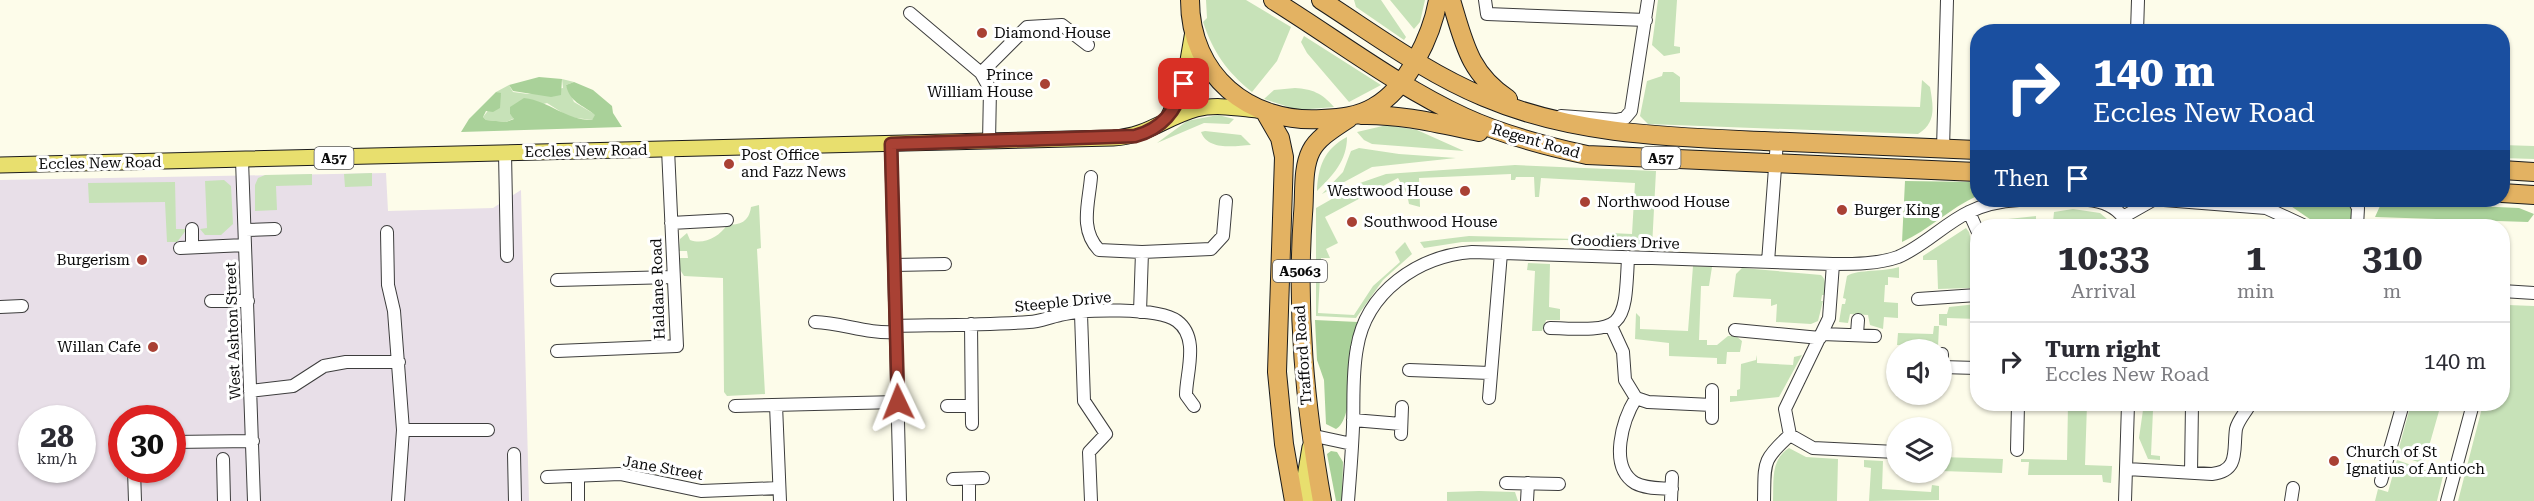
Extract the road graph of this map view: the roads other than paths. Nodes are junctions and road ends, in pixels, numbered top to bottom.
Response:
1 (1179, 0) edge
2 (1190, 0) edge
3 (1273, 0) edge
4 (1321, 0) edge
5 (1438, 0) edge
6 (1451, 0) edge
7 (1485, 0) edge
8 (1648, 0) edge
9 (1947, 0) edge
10 (2138, 0) edge
11 (910, 13) dead end
12 (1646, 20) junction
13 (2137, 24) edge
14 (1192, 25) junction
15 (1088, 45) dead end
16 (1415, 60) junction
17 (981, 74) junction
18 (1401, 81) junction
19 (1261, 111) junction
20 (1529, 113) junction
21 (1352, 117) junction
22 (1550, 117) junction
23 (1167, 120) junction
24 (1648, 136) junction
25 (989, 141) junction
26 (1777, 141) junction
27 (891, 144) junction
28 (1548, 147) junction
29 (1943, 148) junction
30 (668, 149) junction
31 (1970, 150) edge
32 (505, 153) junction
33 (242, 160) junction
34 (1776, 163) junction
35 (0, 165) edge
36 (2510, 170) edge
37 (1970, 172) edge
38 (2534, 172) edge
39 (1091, 177) dead end
40 (2510, 194) edge
41 (2534, 195) edge
42 (1226, 201) dead end
43 (1982, 207) edge
44 (2112, 207) edge
45 (2144, 207) edge
46 (2253, 207) edge
47 (1969, 212) junction
48 (1972, 219) edge
49 (2122, 219) edge
50 (2129, 219) edge
51 (2289, 219) edge
52 (727, 220) dead end
53 (671, 223) junction
54 (192, 229) dead end
55 (275, 229) dead end
56 (245, 230) junction
57 (387, 232) dead end
58 (245, 245) junction
59 (1142, 252) junction
60 (1501, 253) junction
61 (507, 256) dead end
62 (1628, 257) junction
63 (1768, 262) junction
64 (945, 264) dead end
65 (1833, 264) junction
66 (894, 265) junction
67 (674, 277) junction
68 (557, 280) dead end
69 (2534, 293) edge
70 (2510, 294) edge
71 (1970, 297) edge
72 (1918, 299) dead end
73 (248, 301) junction
74 (211, 302) dead end
75 (22, 306) dead end
76 (0, 307) edge
77 (1140, 312) junction
78 (1081, 314) junction
79 (1858, 320) dead end
80 (815, 322) dead end
81 (971, 324) junction
82 (1611, 326) junction
83 (1550, 328) dead end
84 (896, 329) junction
85 (1735, 330) dead end
86 (1857, 334) junction
87 (1821, 336) junction
88 (1875, 336) dead end
89 (557, 351) dead end
90 (399, 362) junction
91 (1952, 368) edge
92 (1970, 368) edge
93 (1409, 370) dead end
94 (1490, 373) junction
95 (1712, 390) dead end
96 (250, 391) junction
97 (1489, 398) dead end
98 (1636, 398) junction
99 (898, 402) junction
100 (776, 405) junction
101 (735, 406) dead end
102 (947, 406) dead end
103 (971, 406) junction
104 (1194, 406) dead end
105 (1402, 407) dead end
106 (2018, 411) edge
107 (2128, 411) edge
108 (2192, 411) edge
109 (2246, 411) edge
110 (2401, 411) edge
111 (2471, 411) edge
112 (1353, 420) junction
113 (972, 424) dead end
114 (403, 430) junction
115 (488, 430) dead end
116 (1790, 435) junction
117 (1311, 438) junction
118 (253, 441) junction
119 (186, 442) edge
120 (1352, 444) junction
121 (2017, 450) dead end
122 (1886, 452) edge
123 (514, 454) dead end
124 (223, 459) dead end
125 (2127, 469) junction
126 (2191, 473) junction
127 (578, 476) junction
128 (547, 477) dead end
129 (983, 478) dead end
130 (1290, 478) junction
131 (953, 479) dead end
132 (969, 479) junction
133 (2381, 481) dead end
134 (134, 483) edge
135 (1506, 483) dead end
136 (1528, 483) junction
137 (1559, 484) dead end
138 (1672, 489) edge
139 (779, 495) edge
140 (135, 501) edge
141 (224, 501) edge
142 (254, 501) edge
143 (398, 501) edge
144 (515, 501) edge
145 (578, 501) edge
146 (900, 501) edge
147 (969, 501) edge
148 (1090, 501) edge
149 (1285, 501) edge
150 (1294, 501) edge
151 (1309, 501) edge
152 (1322, 501) edge
153 (1348, 501) edge
154 (1527, 501) edge
155 (1764, 501) edge
156 (2125, 501) edge
157 (2447, 501) edge

1 - 14 highway
2 - 14 highway
3 - 18 highway, Regent Road / A57
4 - 16 highway, Regent Road / A57
5 - 16 highway, Trafford Road
6 - 20 highway, A57
7 - 12 street
8 - 12 street
9 - 29 street
10 - 13 street
11 - 17 street
12 - 22 street
14 - 19 highway
14 - 23 main road
15 - 17 street
16 - 18 highway, Trafford Road
16 - 20 highway, Regent Road / A57
17 - 25 street
18 - 21 highway, Trafford Road
18 - 28 highway, Regent Road / A57
19 - 21 highway
19 - 23 main road, Eccles New Road / A57
19 - 130 highway, Trafford Road / A5063
20 - 22 highway, Regent Road / A57
21 - 28 highway, A57
21 - 117 highway, Trafford Road / A5063
22 - 24 highway, Regent Road / A57
23 - 25 main road, Eccles New Road / A57
24 - 26 highway, Regent Road / A57
24 - 34 highway, A57
25 - 27 main road, Eccles New Road / A57
26 - 29 highway, Regent Road / A57
26 - 34 street
27 - 30 main road, Eccles New Road / A57
27 - 66 street
28 - 34 highway, Regent Road / A57
29 - 31 highway, Regent Road / A57
30 - 32 main road, Eccles New Road / A57
30 - 53 street, Haldane Road
32 - 33 main road, Eccles New Road / A57
32 - 61 street
33 - 35 main road, Eccles New Road / A57
33 - 56 street, West Ashton Street
34 - 37 highway, Regent Road / A57
34 - 63 street
36 - 38 highway
39 - 59 street
40 - 41 highway
42 - 59 street
43 - 47 street, Goodiers Drive
44 - 49 street
45 - 50 street
46 - 51 street
47 - 48 street
47 - 65 street, Goodiers Drive
52 - 53 street
53 - 67 street, Haldane Road
54 - 58 street
55 - 56 street
56 - 58 street, West Ashton Street
57 - 90 street
58 - 73 street, West Ashton Street
59 - 77 street
60 - 62 street, Goodiers Drive
60 - 94 street
60 - 112 street, Goodiers Drive
62 - 63 street, Goodiers Drive
62 - 82 street
63 - 65 street, Goodiers Drive
64 - 66 street
65 - 87 street
66 - 84 street
67 - 68 street
67 - 89 street, Haldane Road
69 - 70 street
71 - 72 street
73 - 74 street
73 - 96 street, West Ashton Street
75 - 76 street
77 - 78 street, Steeple Drive
77 - 104 street, Steeple Drive
78 - 81 street, Steeple Drive
78 - 148 street
79 - 86 street
80 - 84 street, Steeple Drive
81 - 84 street, Steeple Drive
81 - 103 street
82 - 83 street
82 - 98 street
84 - 99 street
85 - 87 street
86 - 87 street
86 - 88 street
87 - 116 street
90 - 96 street
90 - 114 street
91 - 92 street
93 - 94 street
94 - 97 street
95 - 98 street
96 - 118 street, West Ashton Street
98 - 138 street
99 - 100 street
99 - 146 street
100 - 101 street
100 - 139 street
102 - 103 street
103 - 113 street
105 - 112 street
106 - 121 street
107 - 125 street
108 - 126 street
109 - 126 street
110 - 133 street
111 - 157 street
112 - 120 street, Goodiers Drive
114 - 115 street
114 - 143 street
116 - 122 street
116 - 155 street
117 - 120 street
117 - 151 main road, A5063
117 - 152 highway, Trafford Road / A5063
118 - 119 street
118 - 142 street, West Ashton Street
120 - 153 street, Goodiers Drive
123 - 144 street
124 - 141 street
125 - 126 street
125 - 156 street
127 - 128 street, Jane Street
127 - 139 street, Jane Street
127 - 145 street
129 - 132 street
130 - 149 main road
130 - 150 highway, Trafford Road / A5063
131 - 132 street
132 - 147 street
134 - 140 street
135 - 136 street
136 - 137 street
136 - 154 street

